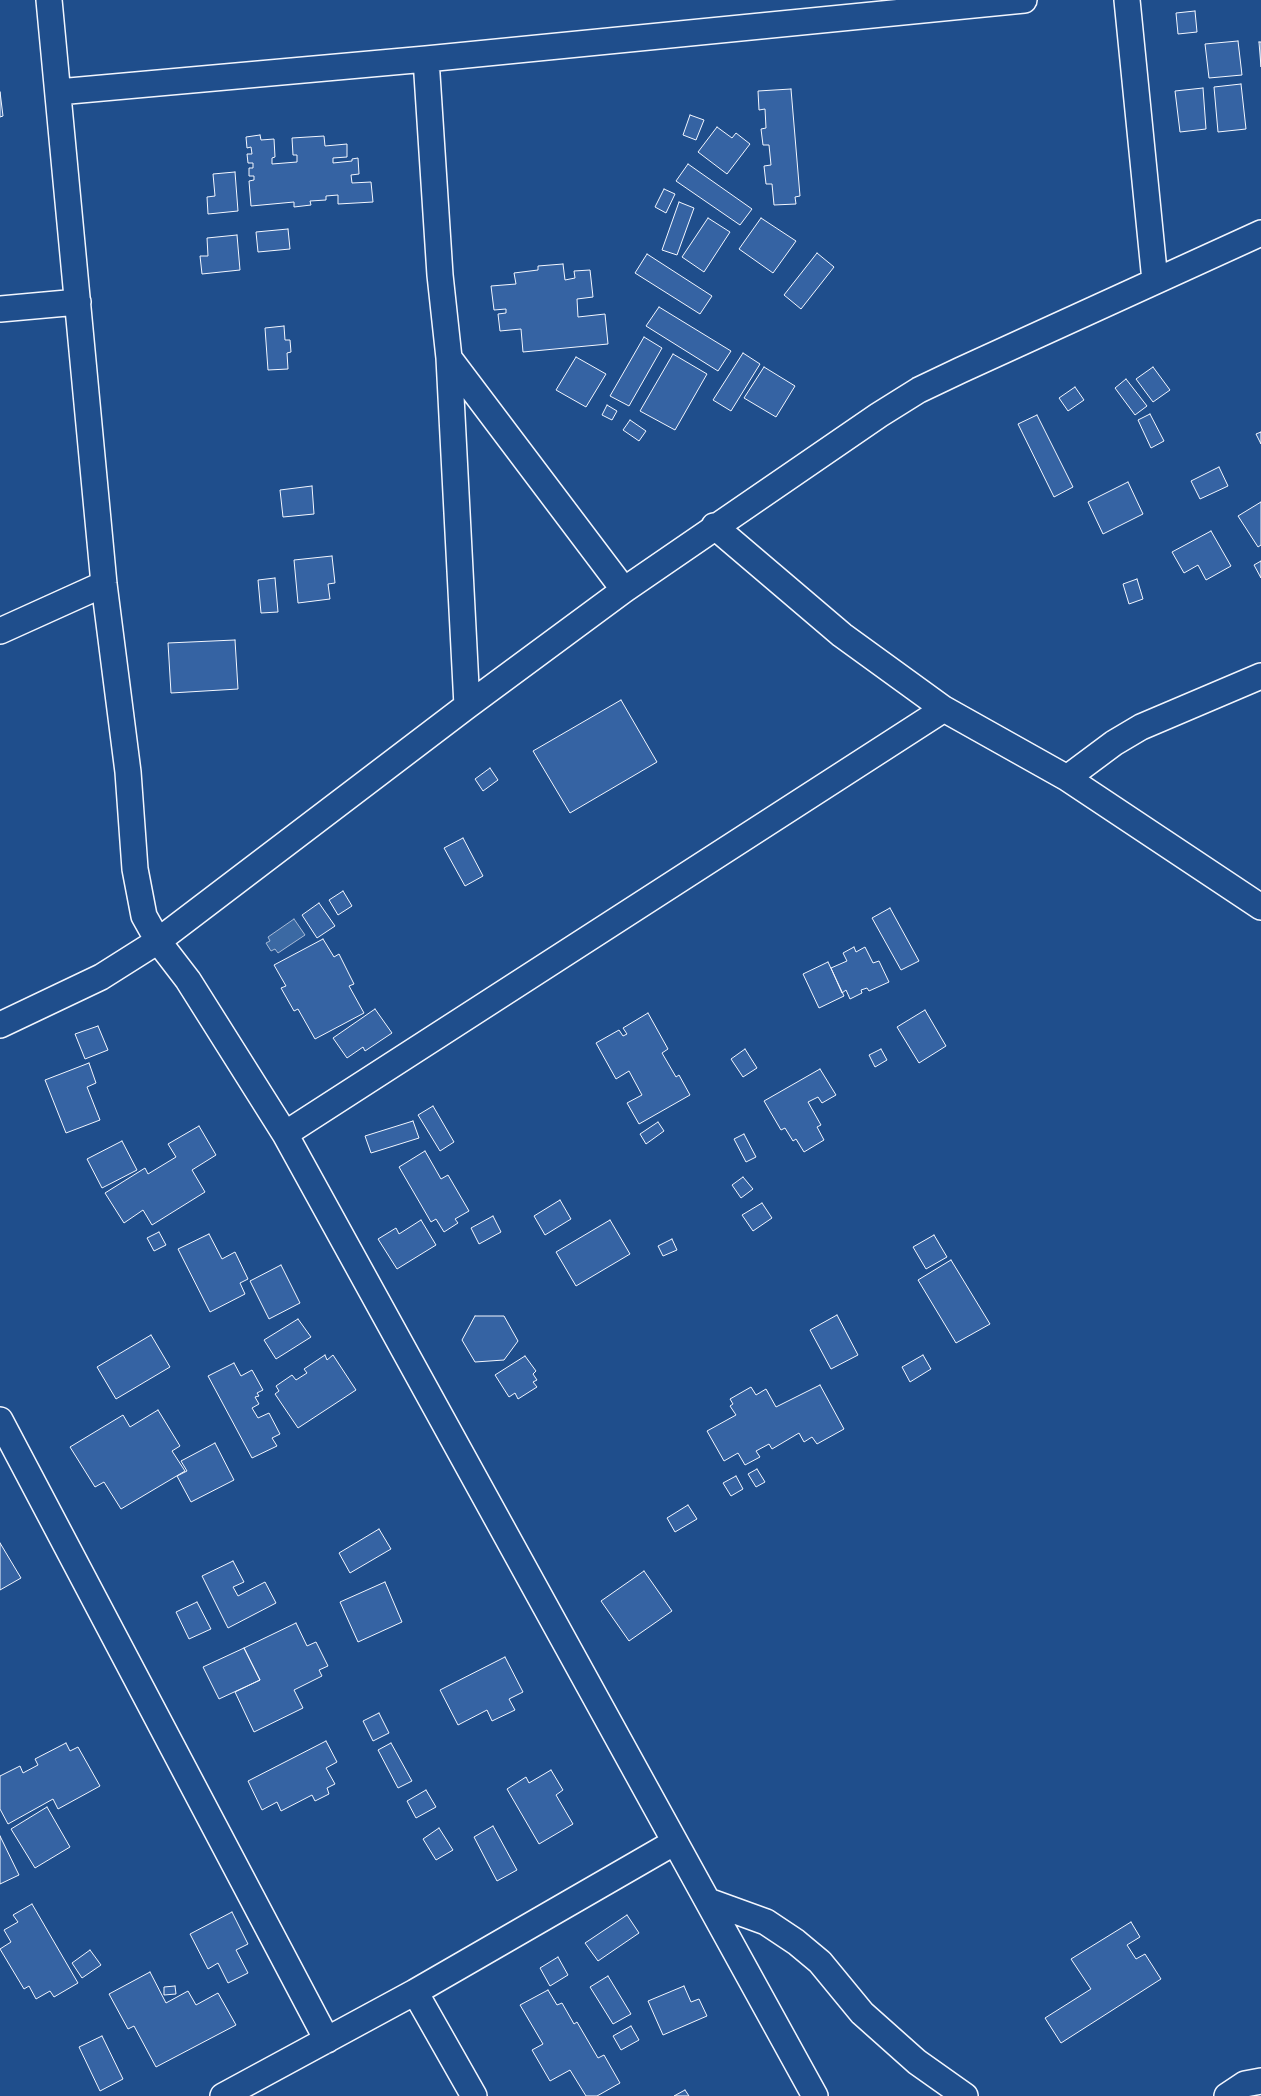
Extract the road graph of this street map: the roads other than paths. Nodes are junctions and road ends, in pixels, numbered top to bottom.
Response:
1 (49, 0) edge
2 (1024, 0) edge
3 (1127, 0) edge
4 (426, 59) junction
5 (58, 92) junction
6 (1261, 233) edge
7 (1155, 282) junction
8 (78, 302) junction
9 (0, 309) edge
10 (449, 358) junction
11 (714, 526) junction
12 (104, 584) junction
13 (624, 590) junction
14 (0, 631) edge
15 (1261, 676) edge
16 (467, 706) junction
17 (944, 709) junction
18 (1067, 778) junction
19 (1261, 907) edge
20 (158, 941) junction
21 (0, 1025) edge
22 (285, 1134) junction
23 (0, 1420) edge
24 (675, 1842) junction
25 (708, 1901) junction
26 (415, 1992) junction
27 (327, 2040) junction
28 (1261, 2081) edge
29 (223, 2096) edge
30 (474, 2096) edge
31 (816, 2096) edge
32 (965, 2096) edge
33 (1226, 2096) edge

1 - 5 street
2 - 4 street
3 - 7 street
4 - 5 street
4 - 10 street
5 - 8 street
6 - 7 street
7 - 11 street
8 - 9 street
8 - 12 street
10 - 13 street
10 - 16 street
11 - 13 street
11 - 17 street
12 - 14 street
12 - 20 street
13 - 16 street
15 - 18 street
16 - 20 street
17 - 18 street
17 - 22 street
18 - 19 street
20 - 21 street
20 - 22 street
22 - 24 street
23 - 27 street
24 - 25 street
24 - 26 street
25 - 31 street
25 - 32 street
26 - 27 street
26 - 30 street
27 - 29 street
28 - 33 street

